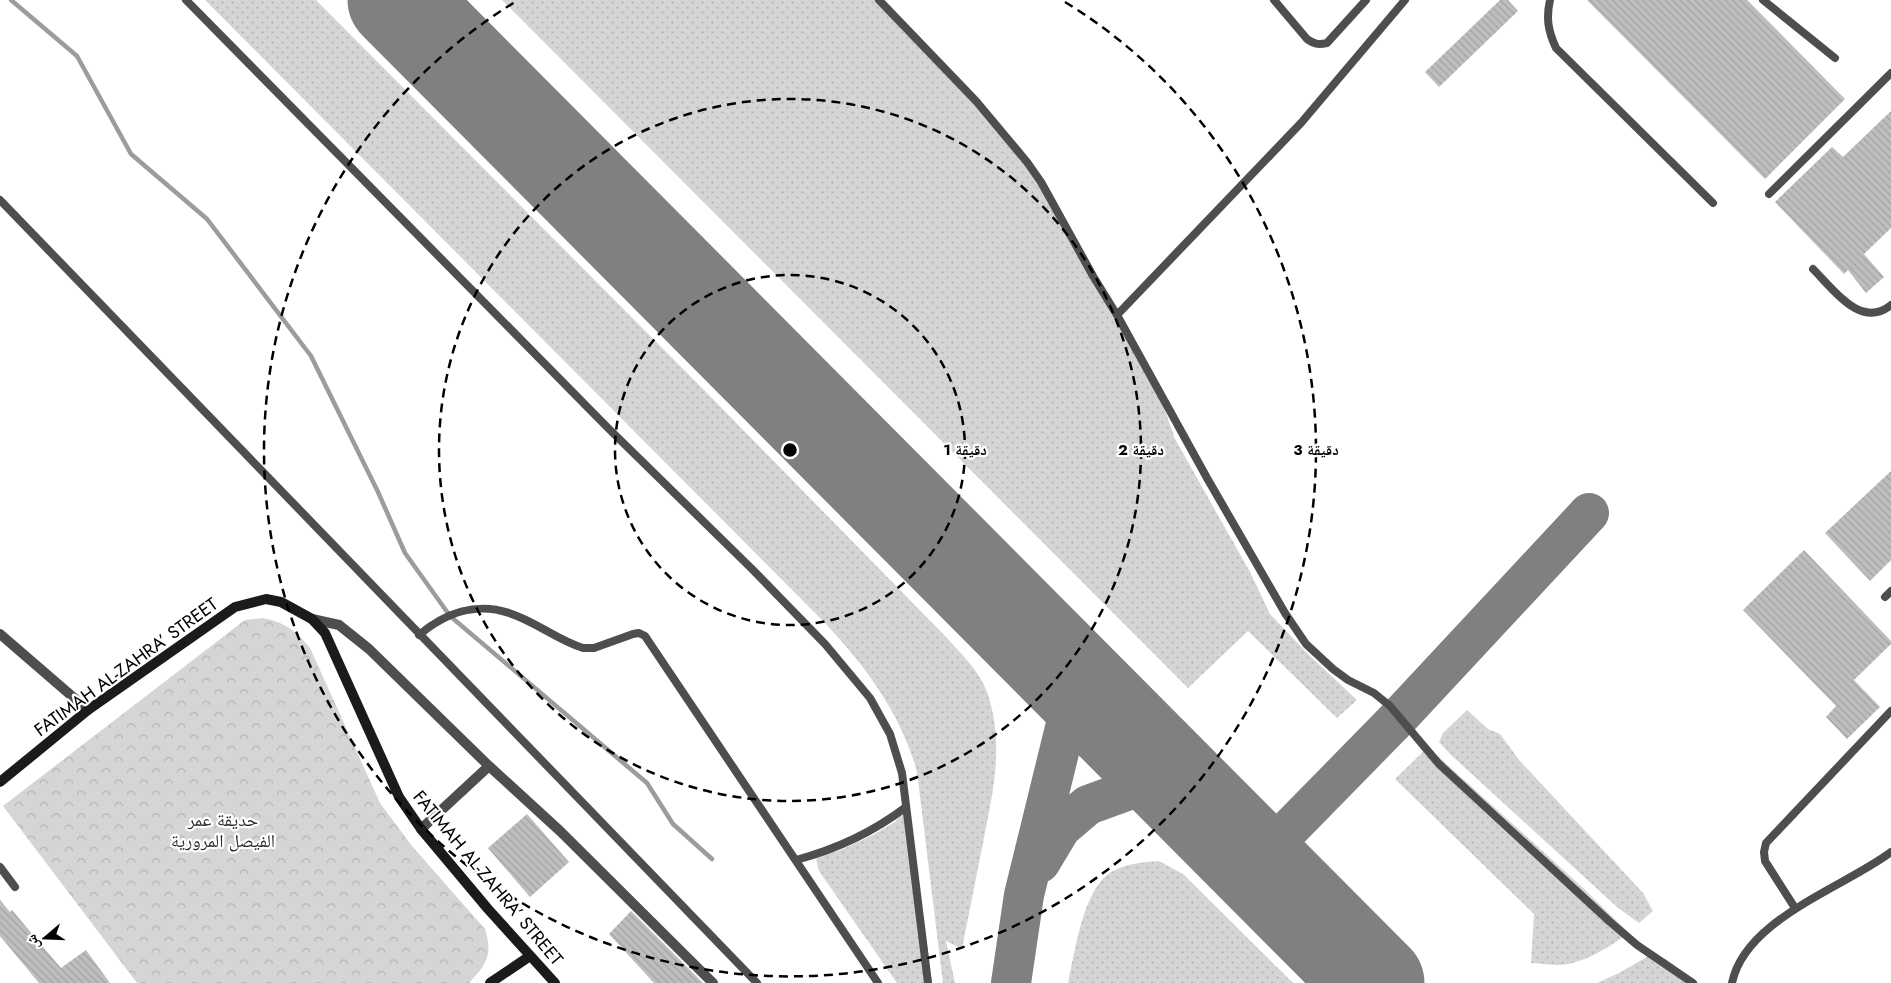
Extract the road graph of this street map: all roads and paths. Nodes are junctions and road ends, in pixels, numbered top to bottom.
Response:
1 (186, 0) edge
2 (878, 0) edge
3 (1274, 0) edge
4 (1366, 0) edge
5 (1405, 0) edge
6 (1550, 0) edge
7 (1763, 0) edge
8 (1835, 58) dead end
9 (1891, 73) edge
10 (1769, 194) dead end
11 (0, 200) edge
12 (1713, 203) dead end
13 (1813, 269) dead end
14 (1891, 305) edge
15 (1117, 315) junction
16 (1891, 591) edge
17 (1885, 597) dead end
18 (312, 618) junction
19 (0, 634) edge
20 (420, 635) junction
21 (88, 710) junction
22 (1891, 712) edge
23 (489, 766) junction
24 (0, 782) edge
25 (906, 807) junction
26 (422, 829) junction
27 (1891, 852) edge
28 (796, 860) junction
29 (0, 867) edge
30 (15, 887) dead end
31 (1795, 908) junction
32 (530, 956) junction
33 (490, 983) edge
34 (555, 983) edge
35 (712, 983) edge
36 (757, 983) edge
37 (878, 983) edge
38 (928, 983) edge
39 (1693, 983) edge
40 (1732, 983) edge

1 - 25 lane
2 - 15 lane
3 - 4 lane
5 - 15 lane
6 - 12 lane
7 - 8 lane
9 - 10 lane
11 - 20 lane
13 - 14 lane
15 - 39 lane
16 - 17 lane
18 - 21 street, FATIMAH AL-ZAHRA’ STREET
18 - 23 street
18 - 26 street, FATIMAH AL-ZAHRA’ STREET
19 - 21 street
20 - 28 lane
20 - 36 lane
21 - 24 street, FATIMAH AL-ZAHRA’ STREET
22 - 31 lane
23 - 26 street
23 - 35 street
25 - 28 lane
25 - 38 lane
26 - 32 street, FATIMAH AL-ZAHRA’ STREET
27 - 31 lane
28 - 37 lane
29 - 30 lane
31 - 40 lane
32 - 33 street
32 - 34 street, FATIMAH AL-ZAHRA’ STREET

